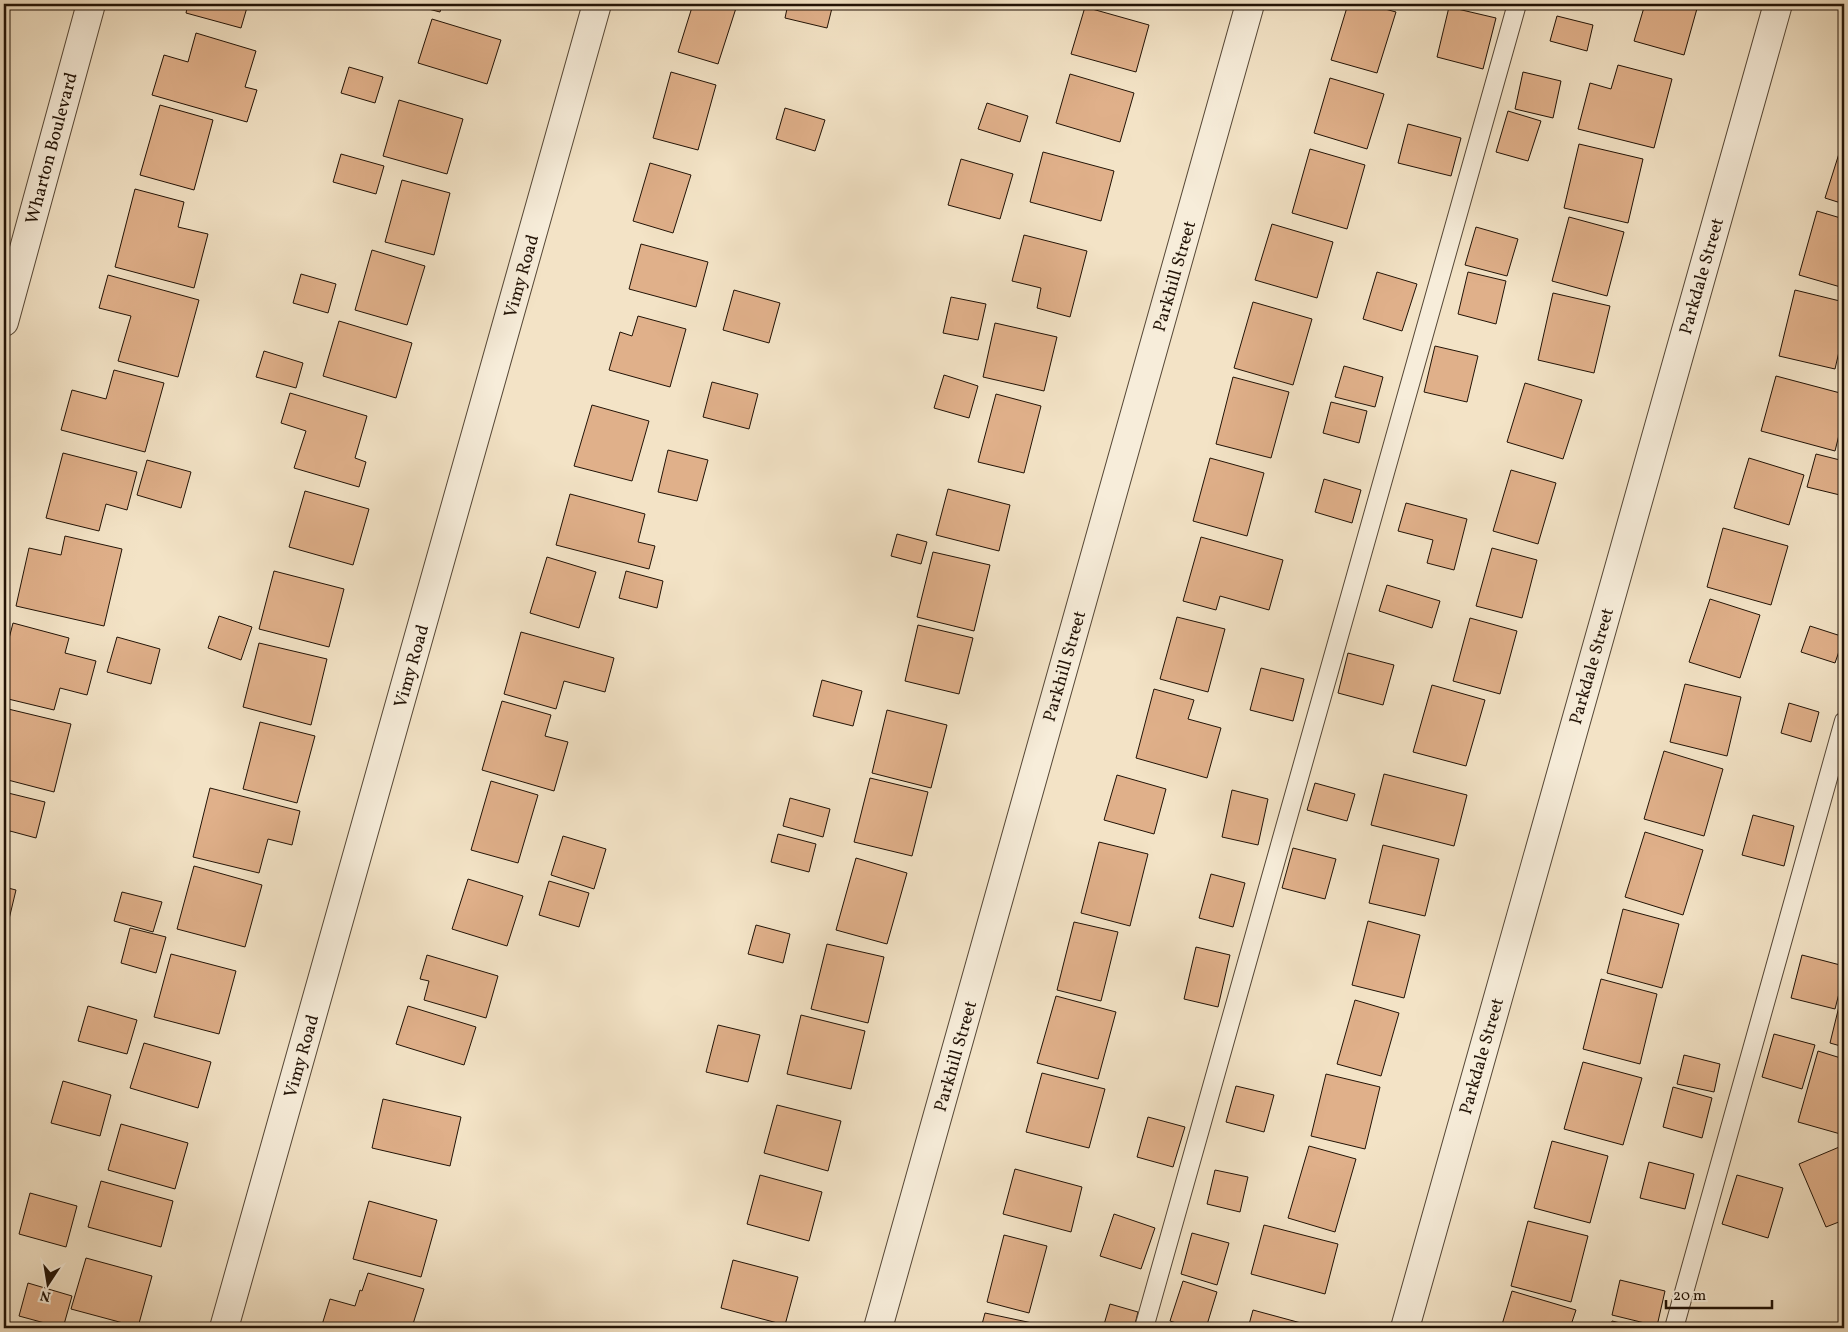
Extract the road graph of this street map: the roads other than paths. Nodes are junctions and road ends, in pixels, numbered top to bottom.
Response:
1 (91, 4) edge
2 (597, 4) edge
3 (1250, 4) edge
4 (1517, 4) edge
5 (1778, 4) edge
6 (4, 322) edge
7 (1844, 721) edge
8 (224, 1328) edge
9 (878, 1328) edge
10 (1144, 1328) edge
11 (1405, 1328) edge
12 (1674, 1328) edge

1 - 6 street, Wharton Boulevard
2 - 8 street, Vimy Road
3 - 9 street, Parkhill Street
4 - 10 lane
5 - 11 street, Parkdale Street
7 - 12 lane

